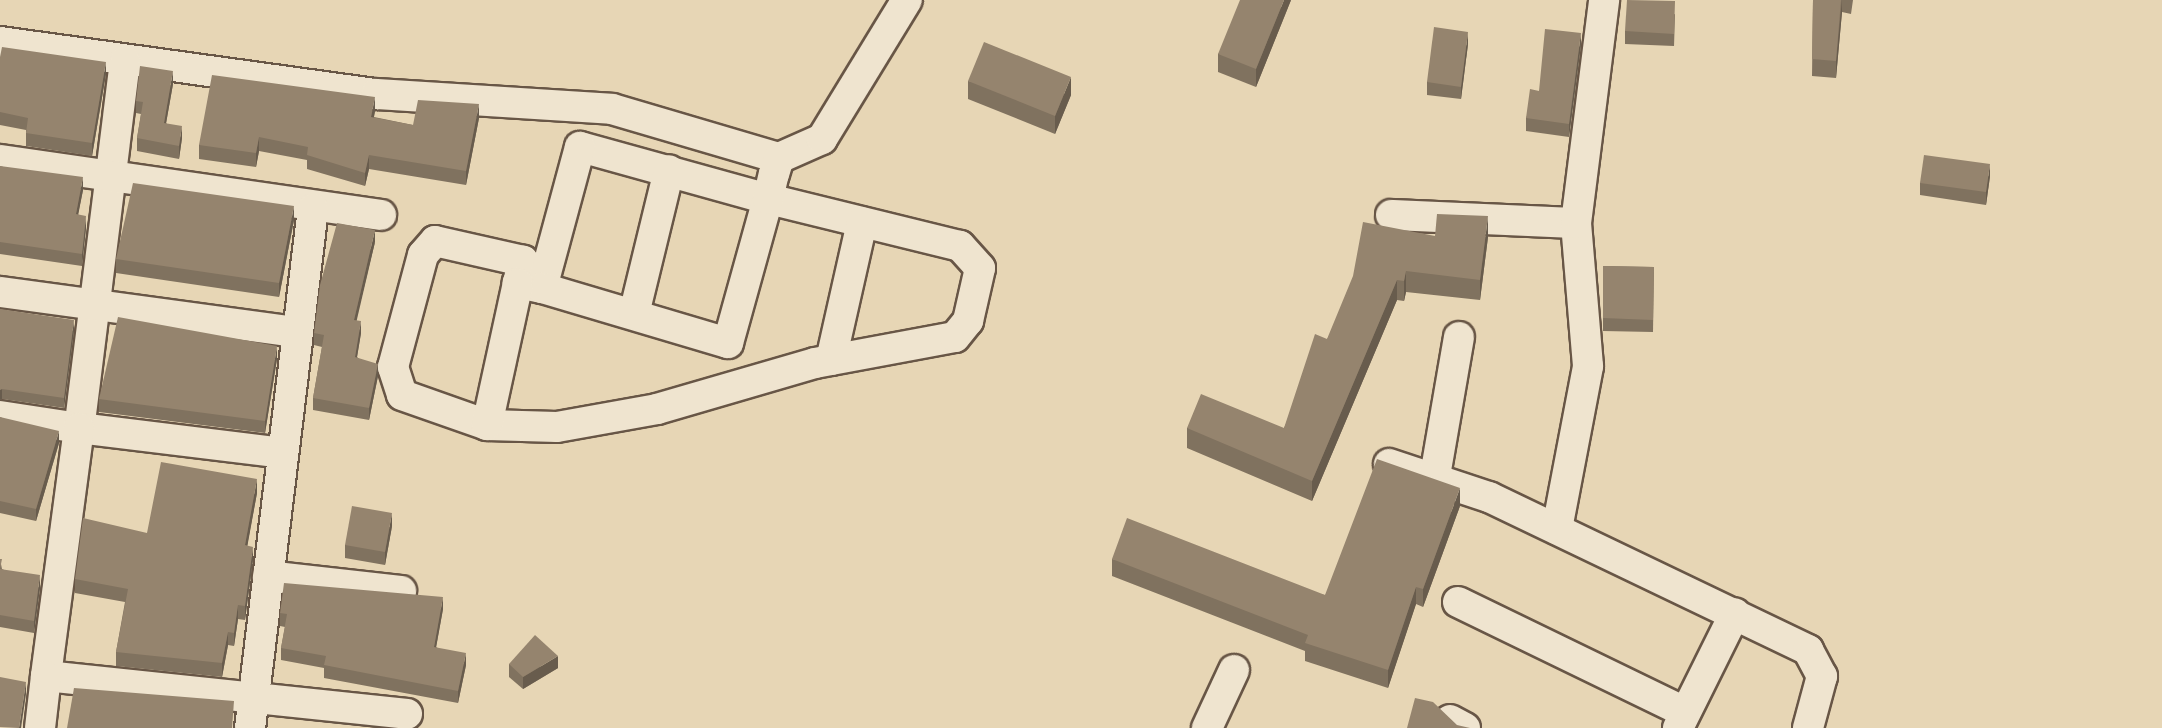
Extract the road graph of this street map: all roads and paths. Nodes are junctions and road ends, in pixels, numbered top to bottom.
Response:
1 (907, 0) edge
2 (1604, 0) edge
3 (0, 42) edge
4 (125, 61) junction
5 (600, 108) junction
6 (580, 147) junction
7 (779, 158) junction
8 (0, 160) edge
9 (669, 170) junction
10 (108, 176) junction
11 (768, 199) junction
12 (313, 209) junction
13 (381, 215) dead end
14 (1391, 215) dead end
15 (862, 222) junction
16 (1576, 223) junction
17 (530, 285) junction
18 (0, 292) edge
19 (93, 306) junction
20 (634, 314) junction
21 (294, 332) junction
22 (1459, 337) dead end
23 (727, 343) junction
24 (831, 360) junction
25 (748, 383) junction
26 (0, 416) edge
27 (487, 425) junction
28 (79, 428) junction
29 (282, 453) junction
30 (1389, 464) edge
31 (1435, 477) junction
32 (1557, 529) junction
33 (268, 576) junction
34 (401, 591) edge
35 (1458, 602) dead end
36 (1735, 613) junction
37 (1234, 670) dead end
38 (46, 676) junction
39 (254, 696) junction
40 (407, 715) dead end
41 (1682, 720) edge
42 (40, 728) edge
43 (250, 728) edge
44 (1207, 728) edge
45 (1808, 728) edge

1 - 7 street
2 - 16 street
3 - 4 street
4 - 5 street
4 - 10 street
5 - 6 street
5 - 7 street
6 - 9 street
6 - 17 street
7 - 11 street
8 - 10 street
9 - 11 street
9 - 20 street
10 - 12 street
10 - 19 street
11 - 15 street
11 - 23 street
12 - 13 street
12 - 21 street
14 - 16 street
15 - 24 street
15 - 24 street
16 - 32 street
17 - 20 street
17 - 27 street
17 - 27 street
18 - 19 street
19 - 21 street
19 - 28 street
20 - 23 street
21 - 29 street
22 - 31 street
23 - 25 street
24 - 25 street
25 - 27 street
26 - 28 street
28 - 29 street
28 - 38 street
29 - 33 street
30 - 31 street
31 - 32 street
32 - 36 street
33 - 34 street
33 - 39 street
35 - 41 street
36 - 41 street
36 - 45 street
37 - 44 street
38 - 39 street
38 - 42 street
39 - 40 street
39 - 43 street

